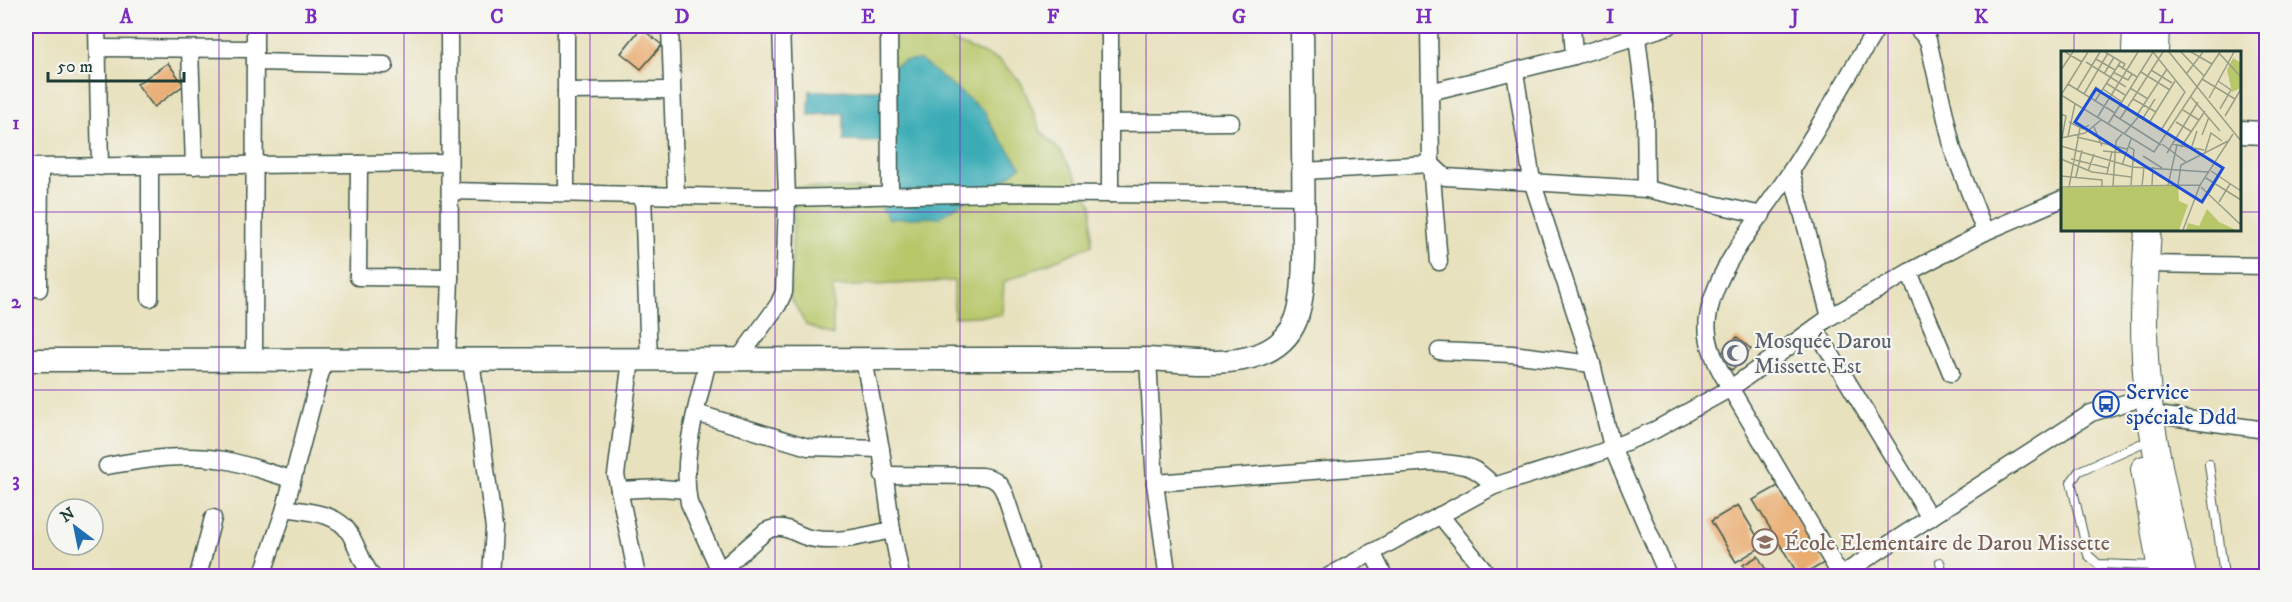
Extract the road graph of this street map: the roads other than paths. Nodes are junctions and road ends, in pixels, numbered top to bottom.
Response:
1 (97, 26) edge
2 (255, 26) edge
3 (449, 26) edge
4 (566, 26) edge
5 (670, 26) edge
6 (781, 26) edge
7 (889, 26) edge
8 (1110, 26) edge
9 (1302, 26) edge
10 (1429, 26) edge
11 (1572, 26) edge
12 (1669, 26) edge
13 (1878, 26) edge
14 (1915, 26) edge
15 (2136, 26) edge
16 (2156, 26) edge
17 (1637, 37) junction
18 (98, 48) junction
19 (190, 49) junction
20 (2135, 51) edge
21 (2155, 51) edge
22 (256, 55) junction
23 (1574, 56) junction
24 (385, 65) dead end
25 (1515, 72) junction
26 (672, 90) junction
27 (566, 91) junction
28 (1430, 92) junction
29 (1231, 122) dead end
30 (1110, 123) junction
31 (2241, 132) edge
32 (2266, 133) edge
33 (450, 163) junction
34 (359, 164) junction
35 (1431, 164) junction
36 (255, 165) junction
37 (150, 166) junction
38 (194, 166) junction
39 (100, 167) junction
40 (33, 168) edge
41 (1303, 171) junction
42 (1791, 171) junction
43 (1532, 181) junction
44 (1646, 189) junction
45 (450, 191) junction
46 (566, 193) junction
47 (1110, 194) junction
48 (643, 195) junction
49 (676, 195) junction
50 (890, 196) junction
51 (1303, 196) junction
52 (787, 198) junction
53 (2061, 199) edge
54 (1762, 215) junction
55 (2130, 231) edge
56 (2148, 231) edge
57 (1985, 232) junction
58 (1439, 262) dead end
59 (2146, 264) junction
60 (2266, 266) edge
61 (1909, 272) junction
62 (450, 278) junction
63 (39, 290) dead end
64 (150, 298) dead end
65 (1830, 317) junction
66 (1815, 328) junction
67 (1439, 351) dead end
68 (1148, 359) junction
69 (26, 360) edge
70 (254, 360) junction
71 (324, 360) junction
72 (447, 360) junction
73 (471, 360) junction
74 (640, 360) junction
75 (708, 360) junction
76 (864, 360) junction
77 (737, 361) junction
78 (1592, 364) junction
79 (1951, 373) dead end
80 (1731, 388) junction
81 (2141, 407) junction
82 (696, 413) junction
83 (2266, 430) edge
84 (2140, 444) junction
85 (1612, 447) junction
86 (881, 449) junction
87 (2209, 464) dead end
88 (107, 466) dead end
89 (883, 475) junction
90 (291, 479) junction
91 (1155, 483) junction
92 (1494, 486) junction
93 (618, 490) junction
94 (687, 490) junction
95 (285, 508) junction
96 (1440, 515) junction
97 (213, 518) dead end
98 (1930, 518) junction
99 (892, 530) junction
100 (1372, 552) junction
101 (1940, 562) dead end
102 (2161, 571) edge
103 (1167, 572) dead end
104 (717, 575) edge
105 (198, 576) edge
106 (262, 576) edge
107 (372, 576) edge
108 (491, 576) edge
109 (637, 576) edge
110 (902, 576) edge
111 (1032, 576) edge
112 (1329, 576) edge
113 (1384, 576) edge
114 (1489, 576) edge
115 (1668, 576) edge
116 (1840, 576) edge
117 (1944, 576) edge
118 (2183, 576) edge
119 (2224, 576) edge

1 - 18 street
2 - 22 street
3 - 33 street
4 - 27 street
5 - 26 street
6 - 52 street
7 - 50 street
8 - 30 street
9 - 41 street
10 - 28 street
11 - 23 street
12 - 17 street
13 - 42 street
14 - 57 street
15 - 20 main road
16 - 21 main road
17 - 23 street
17 - 44 street
18 - 19 street
18 - 39 street
19 - 22 street
19 - 38 street
22 - 24 street
22 - 36 street
23 - 25 street
25 - 28 street
25 - 43 street
26 - 27 street
26 - 49 street
27 - 46 street
28 - 35 street
29 - 30 street
30 - 47 street
31 - 32 street
33 - 34 street
33 - 45 street
34 - 36 street
34 - 62 street
35 - 41 street
35 - 43 street
35 - 58 street
36 - 38 street
36 - 70 street
37 - 38 street
37 - 39 street
37 - 64 street
39 - 40 street
40 - 63 street
41 - 51 street
42 - 54 street
42 - 65 street
43 - 44 street
43 - 78 street
44 - 54 street
45 - 46 street
45 - 62 street
46 - 48 street
47 - 50 street
47 - 51 street
48 - 49 street
48 - 74 street
49 - 52 street
50 - 52 street
51 - 68 street
52 - 77 street
53 - 57 street
54 - 80 street
55 - 81 main road
56 - 59 main road
57 - 61 street
59 - 60 street
59 - 81 main road
61 - 65 street
61 - 79 street
62 - 72 street
65 - 66 street
66 - 80 street
66 - 98 street
67 - 78 street
68 - 76 street
68 - 91 street
69 - 70 street
70 - 71 street
71 - 72 street
71 - 90 street
72 - 73 street
73 - 74 street
73 - 108 street
74 - 75 street
74 - 93 street
75 - 77 street
75 - 82 street
76 - 77 street
76 - 86 street
78 - 85 street
80 - 85 street
80 - 116 street
81 - 83 street
81 - 84 main road
81 - 98 street
81 - 118 main road
82 - 86 street
82 - 94 street
84 - 102 main road
84 - 102 lane
85 - 92 street
85 - 115 street
86 - 89 street
87 - 119 lane
88 - 90 street
89 - 99 street
89 - 111 street
90 - 95 street
91 - 92 street
91 - 103 street
92 - 96 street
93 - 94 street
93 - 109 street
94 - 104 street
95 - 106 street
95 - 107 street
96 - 100 street
96 - 114 street
97 - 105 street
98 - 116 street
99 - 104 street
99 - 110 street
100 - 112 street
100 - 113 street
101 - 117 lane

